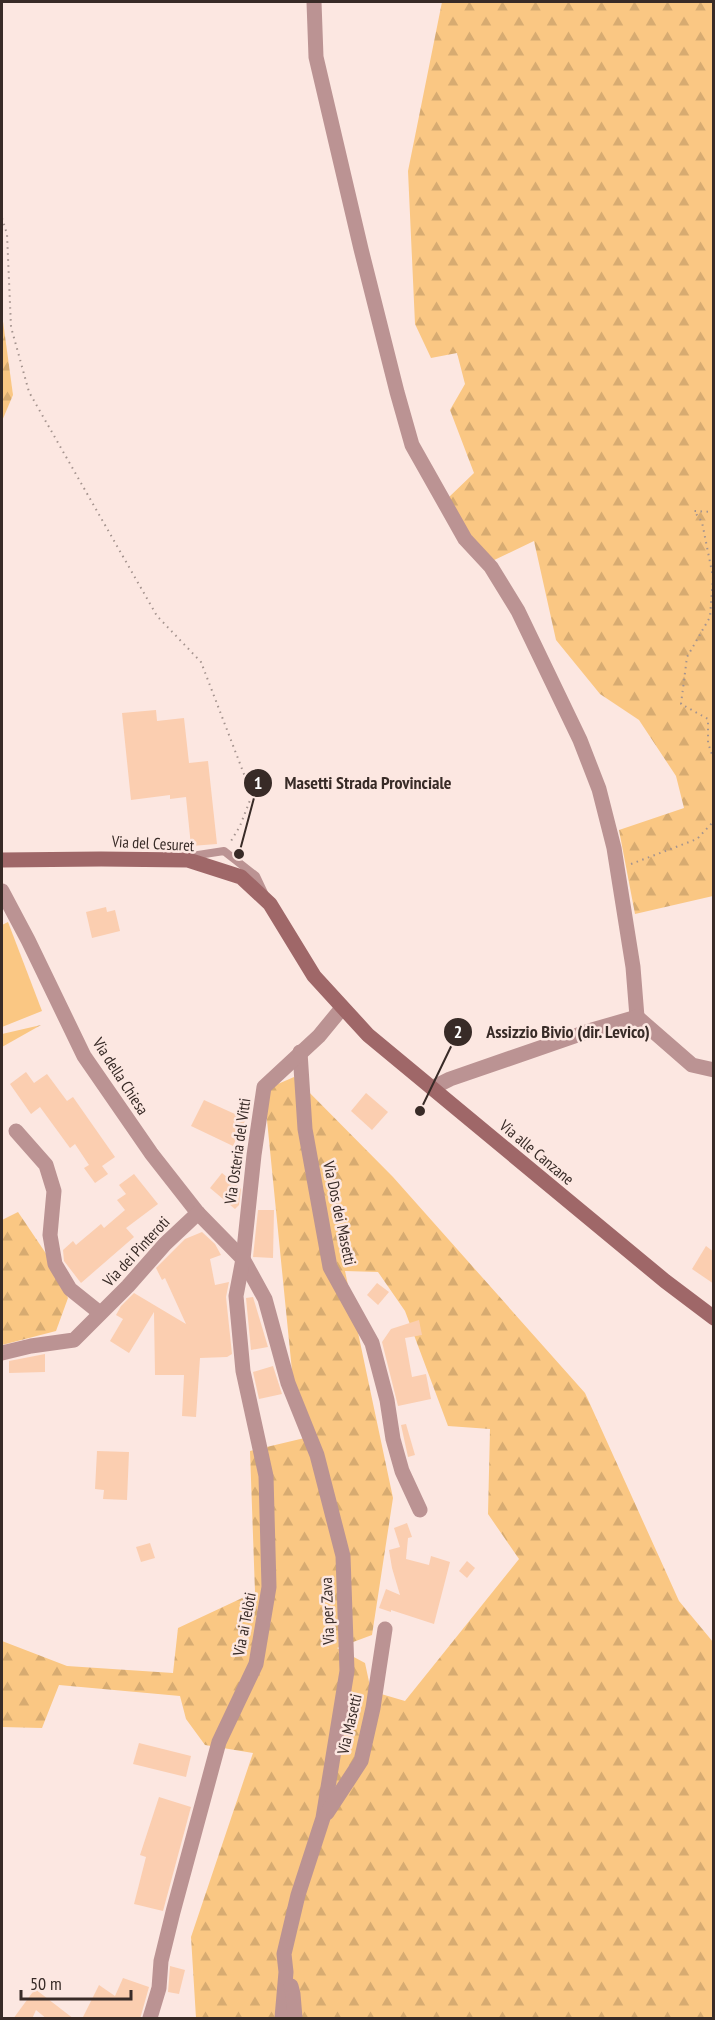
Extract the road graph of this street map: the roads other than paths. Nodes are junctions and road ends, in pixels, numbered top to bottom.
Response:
1 (314, 2) edge
2 (2, 860) edge
3 (188, 860) junction
4 (2, 891) edge
5 (270, 904) junction
6 (342, 1008) junction
7 (637, 1017) junction
8 (300, 1052) junction
9 (714, 1070) edge
10 (432, 1088) junction
11 (16, 1131) dead end
12 (198, 1213) junction
13 (243, 1259) junction
14 (100, 1313) junction
15 (714, 1318) edge
16 (2, 1353) edge
17 (420, 1510) dead end
18 (385, 1629) dead end
19 (323, 1818) junction
20 (286, 1972) junction
21 (150, 2019) edge
22 (282, 2019) edge
23 (295, 2019) edge

1 - 7 street
2 - 3 main road, Via del Cesuret
3 - 5 main road, Via del Cesuret
3 - 5 lane
4 - 12 street, Via della Chiesa
5 - 6 main road, Via del Cesuret
6 - 8 street, Via Osteria del Vitti
6 - 10 main road, Via alle Canzane
7 - 9 street
7 - 10 street
8 - 13 street, Via Osteria del Vitti
8 - 17 street, Via Dos dei Masetti
10 - 15 main road, Via alle Canzane
11 - 14 street
12 - 13 street, Via della Chiesa
12 - 14 street, Via dei Pinteroti
13 - 19 street, Via per Zava
13 - 21 street, Via ai Telòti
14 - 16 street, Via dei Pinteroti
18 - 19 street, Via Masetti
19 - 20 street, Via per Zava
20 - 22 street
20 - 23 street

